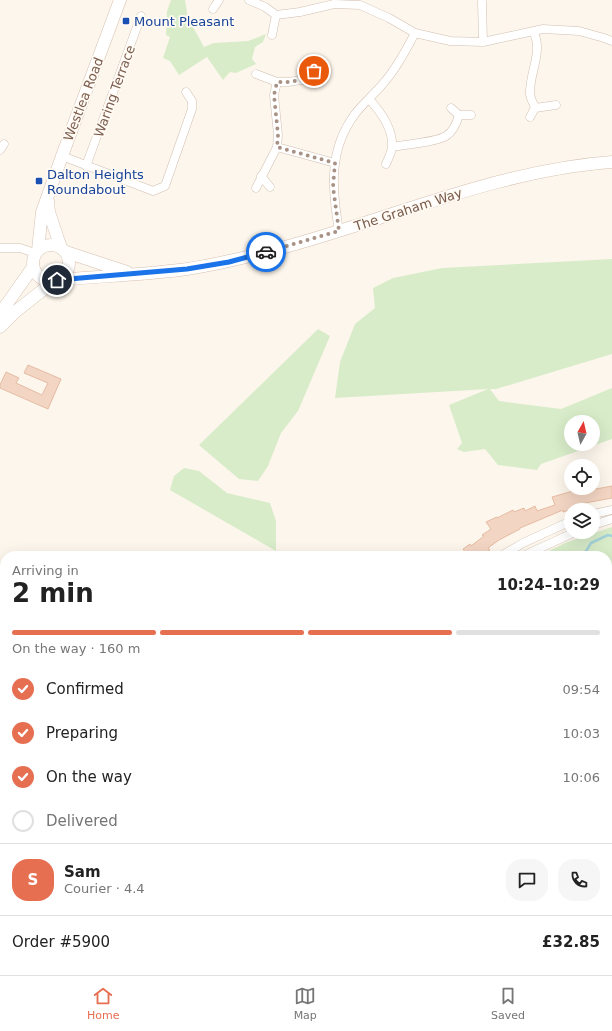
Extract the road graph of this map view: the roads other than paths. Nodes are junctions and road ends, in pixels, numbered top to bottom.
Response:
1 (120, 0) edge
2 (220, 0) edge
3 (249, 0) edge
4 (483, 0) edge
5 (348, 2) edge
6 (213, 9) dead end
7 (276, 15) junction
8 (142, 16) dead end
9 (533, 31) junction
10 (415, 33) junction
11 (272, 35) dead end
12 (612, 41) edge
13 (483, 42) junction
14 (256, 74) dead end
15 (316, 77) dead end
16 (277, 82) junction
17 (186, 92) dead end
18 (369, 99) junction
19 (556, 105) dead end
20 (451, 108) dead end
21 (535, 108) junction
22 (459, 115) junction
23 (471, 115) dead end
24 (530, 117) dead end
25 (392, 146) junction
26 (277, 147) junction
27 (62, 156) junction
28 (612, 162) edge
29 (335, 163) junction
30 (386, 164) dead end
31 (86, 166) junction
32 (261, 176) junction
33 (270, 187) dead end
34 (256, 188) dead end
35 (48, 198) junction
36 (339, 231) junction
37 (0, 248) edge
38 (63, 250) junction
39 (37, 251) junction
40 (33, 267) junction
41 (134, 274) junction
42 (55, 281) junction
43 (0, 316) edge
44 (0, 327) edge
45 (612, 510) edge
46 (600, 513) edge
47 (612, 519) edge
48 (600, 523) edge
49 (564, 524) edge
50 (564, 537) edge
51 (509, 551) edge
52 (534, 551) edge

1 - 27 main road, Westlea Road
2 - 6 street
3 - 7 street
4 - 13 street
5 - 7 street
5 - 10 street
7 - 11 street
8 - 31 street, Waring Terrace
9 - 12 street
9 - 13 street
9 - 21 street
10 - 13 street
10 - 18 street
14 - 16 street
15 - 16 street
16 - 26 street
17 - 31 street
18 - 25 street
18 - 29 street
19 - 21 street
20 - 22 street
21 - 24 street
22 - 23 street
22 - 25 street
25 - 30 street
26 - 29 street
26 - 32 street
27 - 31 street
27 - 35 main road, Westlea Road
28 - 36 main road, The Graham Way
29 - 36 street
32 - 33 street
32 - 34 street
35 - 38 main road
35 - 39 main road, Westlea Road
36 - 41 main road, The Graham Way
37 - 39 street
38 - 39 main road
38 - 41 main road, The Graham Way
38 - 42 main road
39 - 40 main road
40 - 42 main road
40 - 43 main road
41 - 42 main road, The Graham Way
42 - 44 main road
45 - 46 street
47 - 48 street
49 - 51 street
50 - 52 street

